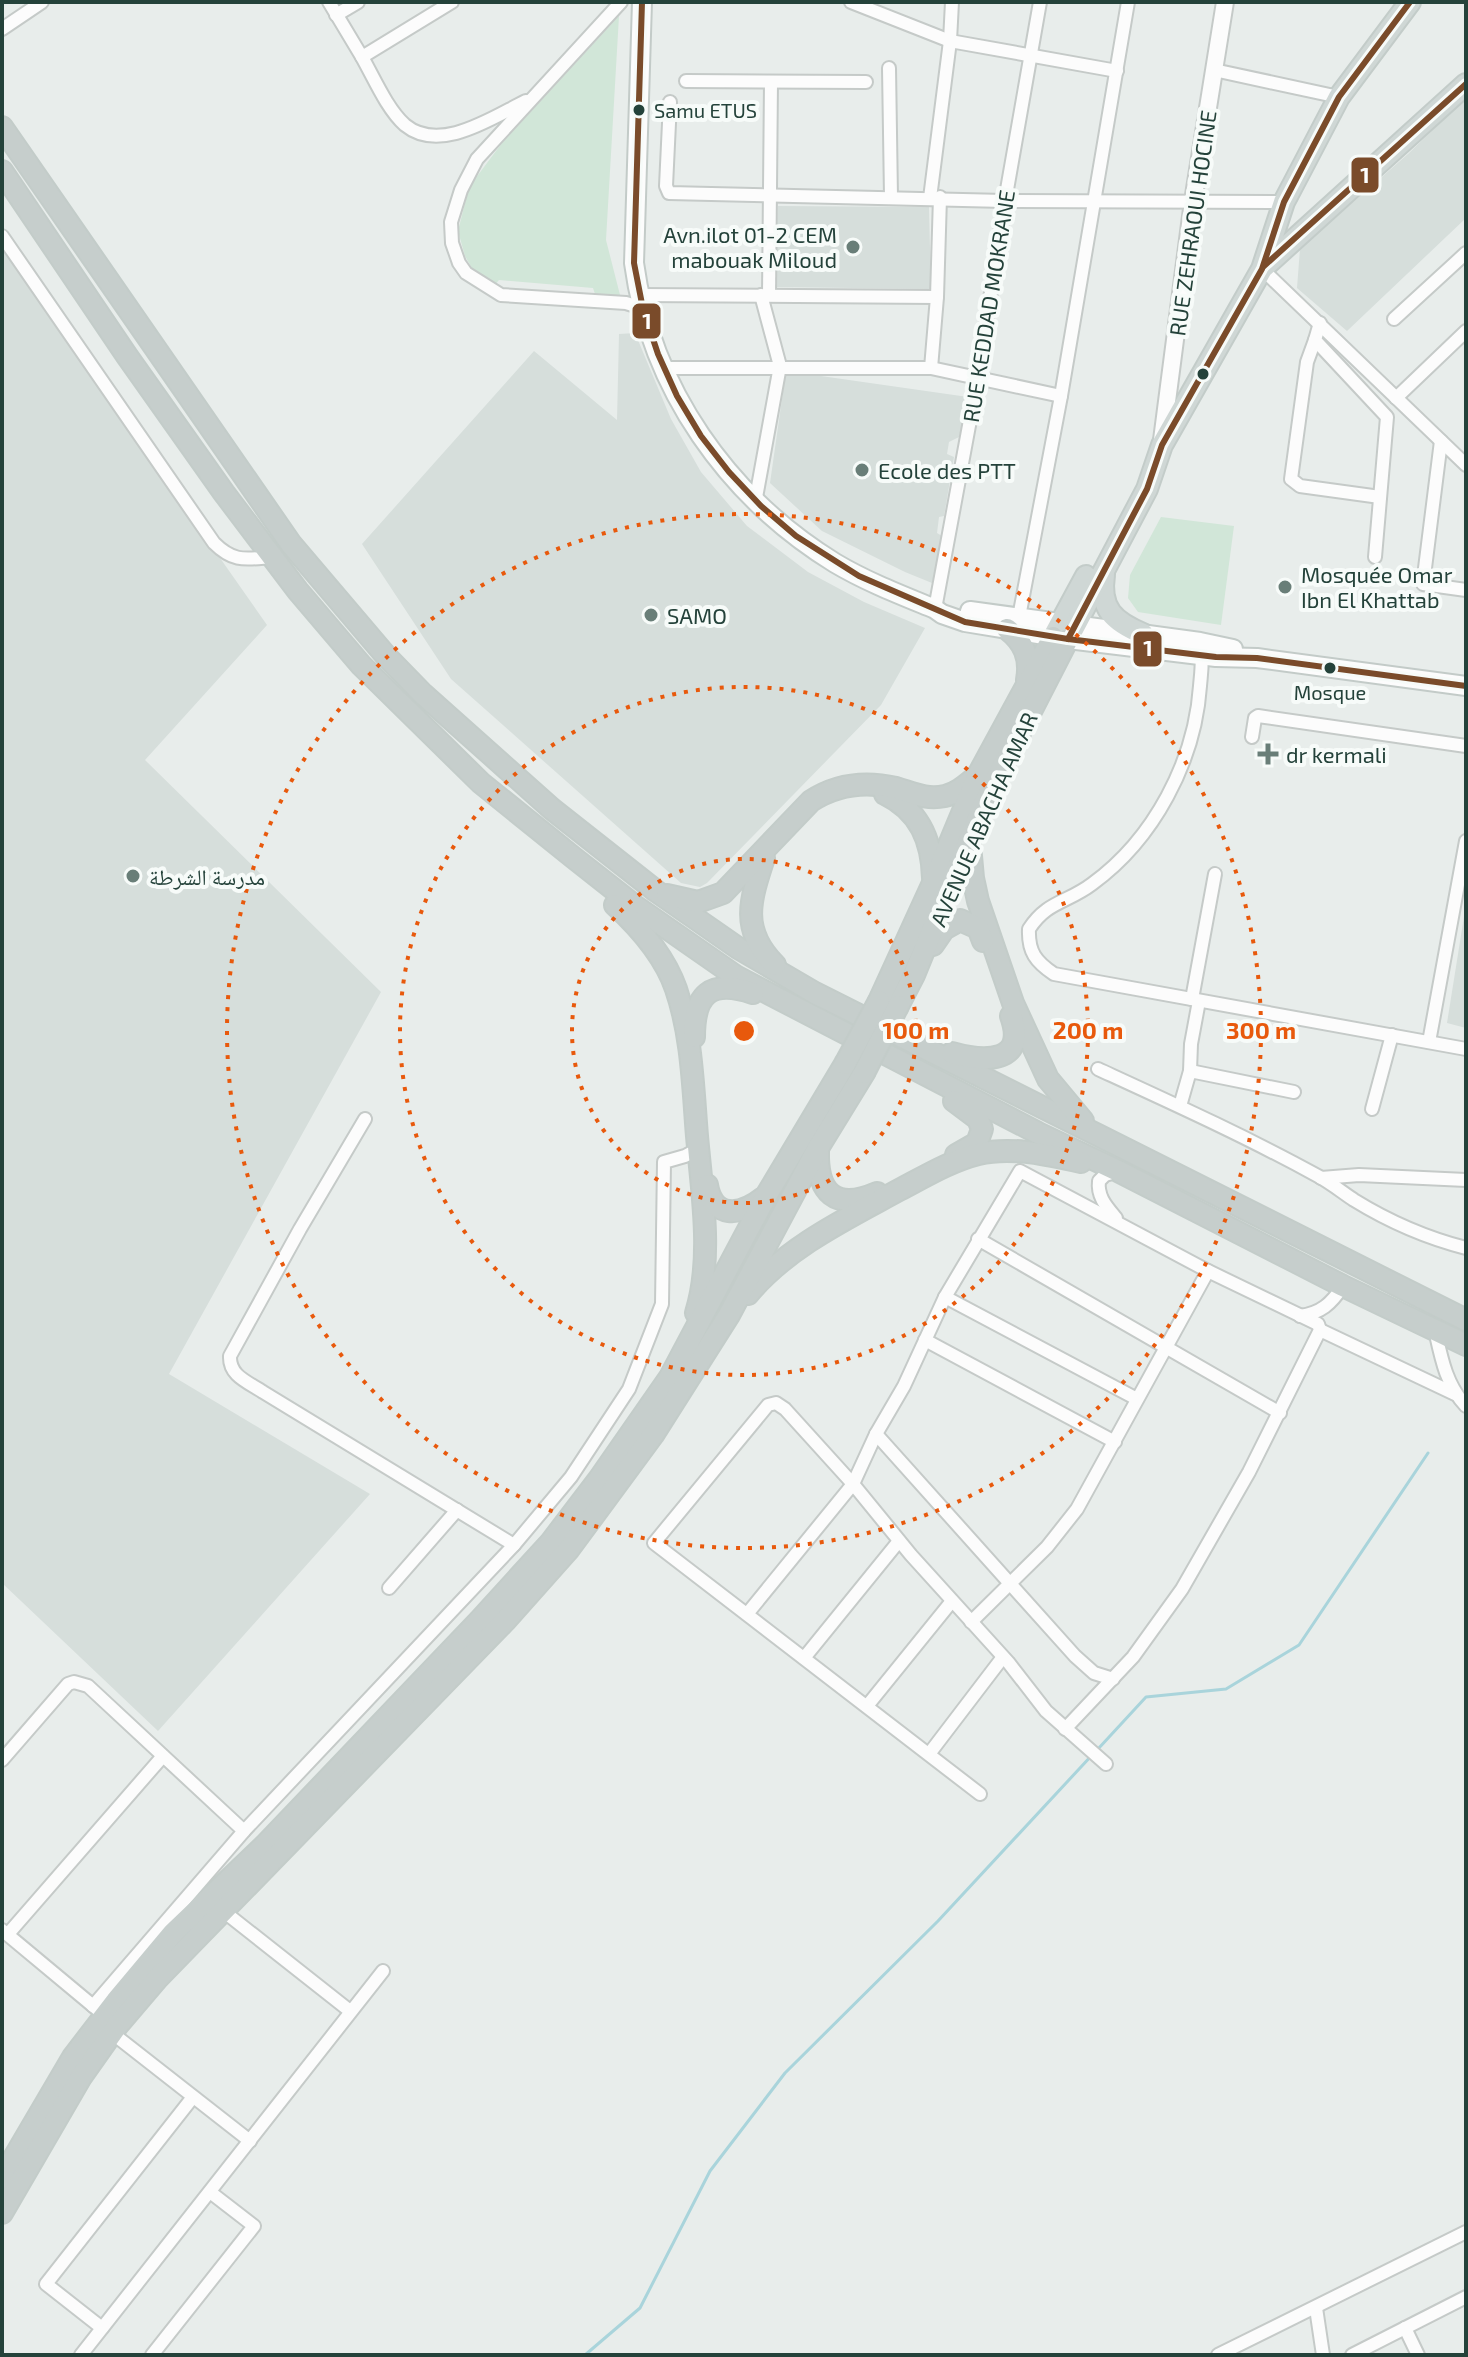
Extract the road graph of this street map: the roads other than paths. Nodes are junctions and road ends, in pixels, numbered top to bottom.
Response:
1 (42, 2) edge
2 (329, 2) edge
3 (358, 2) edge
4 (452, 2) edge
5 (621, 2) edge
6 (642, 2) edge
7 (851, 2) edge
8 (952, 2) edge
9 (1040, 2) edge
10 (1128, 2) edge
11 (1225, 2) edge
12 (1410, 2) edge
13 (336, 15) junction
14 (2, 29) edge
15 (950, 41) junction
16 (1031, 56) junction
17 (362, 57) junction
18 (889, 68) dead end
19 (1214, 70) junction
20 (1117, 71) junction
21 (686, 81) dead end
22 (771, 82) junction
23 (866, 82) dead end
24 (1466, 84) edge
25 (1339, 97) junction
26 (531, 99) junction
27 (670, 102) dead end
28 (2, 127) edge
29 (2, 171) edge
30 (770, 196) junction
31 (891, 197) junction
32 (935, 198) junction
33 (1005, 201) junction
34 (1095, 201) junction
35 (1193, 201) junction
36 (1284, 202) junction
37 (2, 236) edge
38 (1465, 256) edge
39 (1262, 269) junction
40 (765, 295) junction
41 (937, 297) junction
42 (640, 301) junction
43 (1394, 319) dead end
44 (1320, 323) junction
45 (1466, 331) edge
46 (1315, 340) junction
47 (780, 366) junction
48 (663, 368) junction
49 (931, 368) junction
50 (978, 377) junction
51 (1061, 396) junction
52 (1396, 398) junction
53 (1441, 441) junction
54 (1466, 443) edge
55 (1162, 445) junction
56 (1455, 454) junction
57 (1466, 465) edge
58 (1380, 497) junction
59 (755, 503) junction
60 (272, 557) junction
61 (1375, 557) dead end
62 (1105, 568) junction
63 (1466, 590) edge
64 (935, 609) junction
65 (1013, 623) junction
66 (1064, 631) junction
67 (1143, 634) junction
68 (1201, 649) junction
69 (1027, 682) junction
70 (1466, 686) edge
71 (1252, 737) dead end
72 (1466, 746) edge
73 (978, 775) junction
74 (867, 785) junction
75 (970, 835) junction
76 (1466, 844) edge
77 (767, 849) junction
78 (574, 858) junction
79 (1215, 874) dead end
80 (933, 883) junction
81 (656, 891) junction
82 (914, 975) junction
83 (786, 976) junction
84 (1195, 1000) junction
85 (888, 1004) junction
86 (801, 1010) junction
87 (1392, 1035) junction
88 (912, 1040) junction
89 (1429, 1042) junction
90 (1466, 1049) edge
91 (896, 1059) junction
92 (855, 1069) junction
93 (1098, 1069) dead end
94 (1190, 1071) junction
95 (1294, 1092) dead end
96 (1180, 1106) junction
97 (1372, 1109) dead end
98 (365, 1119) dead end
99 (1094, 1133) junction
100 (818, 1148) junction
101 (698, 1149) junction
102 (1118, 1171) junction
103 (1321, 1178) junction
104 (1466, 1180) edge
105 (766, 1196) junction
106 (1120, 1222) junction
107 (978, 1239) junction
108 (1466, 1248) edge
109 (1208, 1271) junction
110 (1343, 1286) junction
111 (945, 1297) junction
112 (729, 1315) junction
113 (1300, 1316) junction
114 (1466, 1320) edge
115 (1320, 1330) junction
116 (1435, 1330) junction
117 (925, 1340) junction
118 (1466, 1345) edge
119 (1167, 1347) junction
120 (686, 1348) junction
121 (1455, 1394) junction
122 (1137, 1399) junction
123 (1466, 1406) edge
124 (1280, 1413) junction
125 (876, 1434) junction
126 (1115, 1442) junction
127 (853, 1484) junction
128 (457, 1510) junction
129 (899, 1541) junction
130 (514, 1545) junction
131 (1009, 1585) junction
132 (389, 1588) dead end
133 (952, 1601) junction
134 (747, 1614) junction
135 (971, 1622) junction
136 (1003, 1657) junction
137 (804, 1658) junction
138 (1113, 1679) junction
139 (867, 1706) junction
140 (1065, 1729) junction
141 (929, 1754) junction
142 (163, 1756) junction
143 (2, 1760) edge
144 (1106, 1764) dead end
145 (980, 1794) dead end
146 (244, 1831) junction
147 (222, 1910) junction
148 (5, 1932) edge
149 (383, 1971) dead end
150 (350, 2011) junction
151 (103, 2019) junction
152 (193, 2097) junction
153 (250, 2141) junction
154 (2, 2178) edge
155 (210, 2192) junction
156 (2, 2213) edge
157 (1466, 2232) edge
158 (1466, 2297) edge
159 (1316, 2308) junction
160 (102, 2328) junction
161 (1405, 2328) junction
162 (81, 2355) edge
163 (152, 2355) edge
164 (1218, 2355) edge
165 (1323, 2355) edge
166 (1352, 2355) edge
167 (1418, 2355) edge

1 - 14 street
2 - 13 street
3 - 13 street
4 - 17 street
5 - 26 street
6 - 42 main road
7 - 15 street
8 - 15 street
9 - 16 street, RUE KEDDAD MOKRANE
10 - 20 street
11 - 19 street, RUE ZEHRAOUI HOCINE
12 - 25 main road, AVENUE ABACHA AMAR
13 - 17 street
15 - 16 street
15 - 32 street
16 - 20 street
16 - 33 street, RUE KEDDAD MOKRANE
17 - 26 street
18 - 31 street
19 - 25 street
19 - 35 street, RUE ZEHRAOUI HOCINE
20 - 34 street
21 - 22 street
22 - 23 street
22 - 30 street
24 - 39 main road
25 - 36 main road, AVENUE ABACHA AMAR
26 - 42 street
27 - 30 street
28 - 81 highway
29 - 60 highway
30 - 31 street
30 - 40 street
31 - 32 street
32 - 33 street
32 - 41 street
33 - 34 street
33 - 50 street, RUE KEDDAD MOKRANE
34 - 35 street
34 - 51 street
35 - 36 street
35 - 55 street, RUE ZEHRAOUI HOCINE
36 - 39 main road, AVENUE ABACHA AMAR
37 - 60 street
38 - 43 street
39 - 44 street
39 - 55 main road, AVENUE ABACHA AMAR
40 - 41 street
40 - 42 street
40 - 47 street
41 - 49 street
42 - 48 main road
44 - 46 street
44 - 52 street
45 - 52 street
46 - 58 street
46 - 58 street
47 - 48 street
47 - 49 street
47 - 59 street
48 - 59 main road
49 - 50 street
50 - 51 street
50 - 64 street, RUE KEDDAD MOKRANE
51 - 65 street
52 - 53 street
53 - 56 street
53 - 63 street
54 - 56 street
55 - 62 main road, AVENUE ABACHA AMAR
55 - 66 main road
56 - 57 street
58 - 61 street
59 - 64 main road
60 - 78 highway
62 - 66 main road, AVENUE ABACHA AMAR
62 - 67 main road
64 - 65 main road
65 - 66 main road
65 - 69 highway
66 - 67 main road
66 - 68 main road
66 - 69 highway
66 - 75 highway, AVENUE ABACHA AMAR
67 - 68 main road
68 - 70 main road
68 - 84 street
69 - 73 highway
71 - 72 street
73 - 74 highway
73 - 80 highway
74 - 77 highway
74 - 80 highway
75 - 82 highway, AVENUE ABACHA AMAR
75 - 99 highway
76 - 89 street
77 - 81 highway
77 - 83 highway
78 - 86 highway
78 - 101 highway
79 - 84 street
80 - 85 highway
81 - 83 highway
82 - 85 highway, AVENUE ABACHA AMAR
82 - 88 highway
83 - 88 highway
84 - 87 street
84 - 94 street
85 - 92 highway, bridge
86 - 91 highway
86 - 105 highway
87 - 89 street
87 - 97 street
88 - 99 highway
89 - 90 street
91 - 100 highway
91 - 102 highway
92 - 100 highway
92 - 105 highway
93 - 96 street
94 - 95 street
94 - 96 street
96 - 103 street
98 - 128 street
99 - 114 highway
100 - 112 highway
101 - 120 highway
101 - 130 street
102 - 106 street
102 - 110 highway
102 - 112 highway
103 - 104 street
103 - 108 street
105 - 120 highway
106 - 107 street
106 - 109 street
107 - 111 street
107 - 119 street
109 - 113 street
109 - 119 street
110 - 113 street
110 - 116 highway
111 - 117 street
111 - 122 street
112 - 147 highway
113 - 115 street
115 - 121 street
115 - 124 street
116 - 118 highway
116 - 121 street
117 - 125 street
117 - 126 street
119 - 122 street
119 - 124 street
120 - 151 highway
121 - 123 street
122 - 126 street
124 - 138 street
125 - 127 street
125 - 131 street
126 - 131 street
127 - 129 street
127 - 134 street
127 - 134 street
128 - 130 street
128 - 132 street
129 - 133 street
129 - 137 street
130 - 146 street
131 - 135 street
131 - 138 street
133 - 135 street
133 - 139 street
134 - 137 street
135 - 136 street
136 - 140 street
136 - 141 street
137 - 139 street
138 - 140 street
139 - 141 street
140 - 144 street
141 - 145 street
142 - 143 street
142 - 146 street
142 - 148 street
146 - 151 street
147 - 150 street
147 - 151 highway
148 - 151 street
149 - 150 street
150 - 153 street
151 - 152 street
151 - 154 highway
151 - 156 highway
152 - 153 street
152 - 160 street
153 - 155 street
155 - 160 street
155 - 163 street
157 - 159 street
158 - 161 street
159 - 164 street
159 - 165 street
160 - 162 street
161 - 166 street
161 - 167 street

